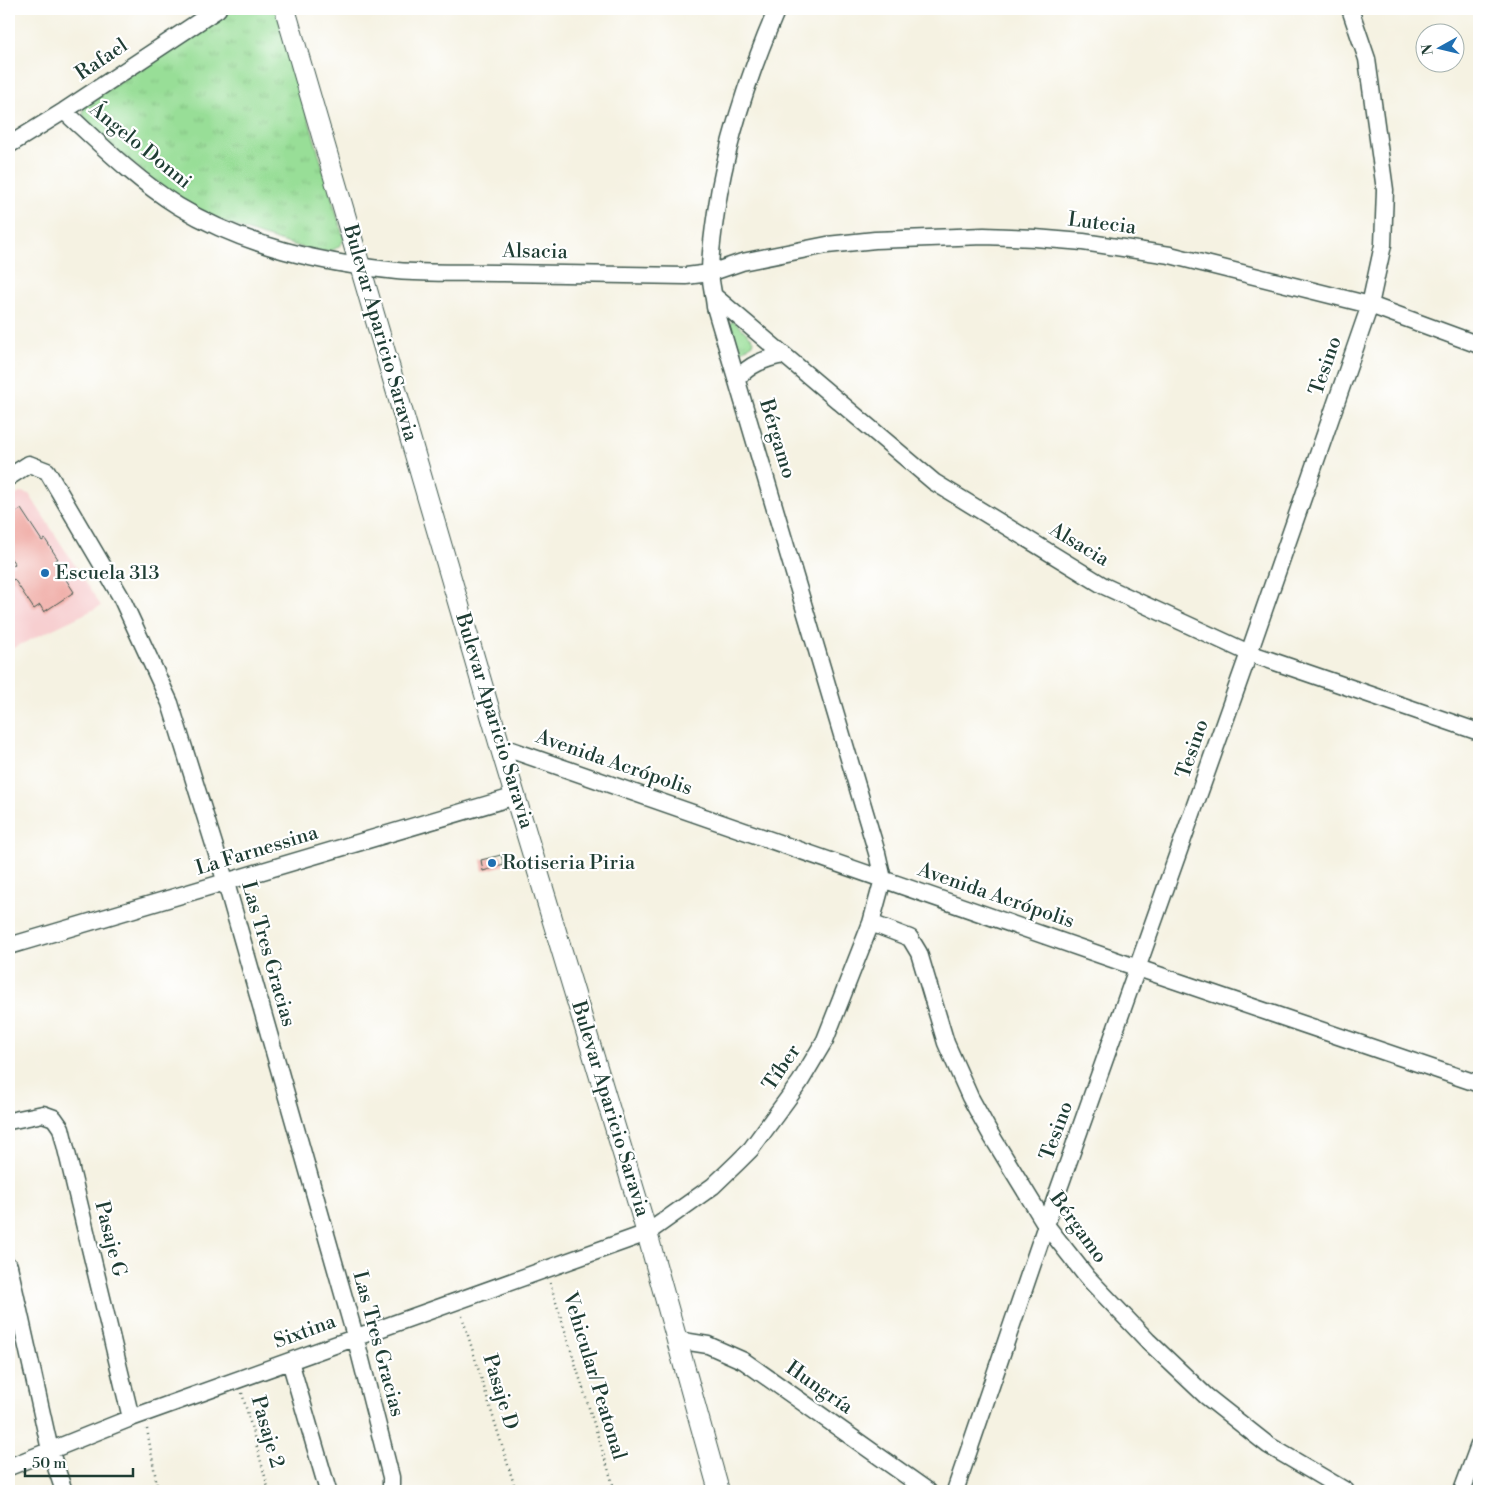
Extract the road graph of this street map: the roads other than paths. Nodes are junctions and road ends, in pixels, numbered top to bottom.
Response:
1 (218, 9) edge
2 (285, 9) edge
3 (777, 9) edge
4 (1350, 9) edge
5 (64, 111) junction
6 (9, 145) edge
7 (360, 266) junction
8 (710, 273) junction
9 (714, 295) junction
10 (1370, 305) junction
11 (1479, 345) edge
12 (784, 354) junction
13 (736, 379) junction
14 (9, 477) edge
15 (1249, 653) junction
16 (1479, 732) edge
17 (500, 746) junction
18 (516, 796) junction
19 (883, 879) junction
20 (226, 883) junction
21 (871, 923) junction
22 (9, 946) edge
23 (1138, 968) junction
24 (1479, 1084) edge
25 (9, 1121) edge
26 (1046, 1225) junction
27 (646, 1233) junction
28 (9, 1266) edge
29 (355, 1336) junction
30 (677, 1340) junction
31 (290, 1360) junction
32 (138, 1415) junction
33 (1479, 1445) edge
34 (50, 1450) junction
35 (9, 1467) edge
36 (64, 1491) edge
37 (328, 1491) edge
38 (391, 1491) edge
39 (719, 1491) edge
40 (928, 1491) edge
41 (955, 1491) edge
42 (1346, 1491) edge
43 (1462, 1491) edge

1 - 5 street, Rafael
2 - 7 street, Bulevar Aparicio Saravia
3 - 8 street, Bérgamo
4 - 10 street, Tesino
5 - 6 street, Rafael
5 - 7 street, Ángelo Donni
7 - 8 street, Alsacia
7 - 17 street, Bulevar Aparicio Saravia
8 - 9 street, Bérgamo
8 - 10 street, Lutecia
9 - 12 street, Alsacia
9 - 13 street, Bérgamo
10 - 11 street, Lutecia
10 - 15 street, Tesino
12 - 13 street
12 - 15 street, Alsacia
13 - 19 street, Bérgamo
14 - 20 street, Las Tres Gracias
15 - 16 street, Alsacia
15 - 23 street, Tesino
17 - 18 street, Bulevar Aparicio Saravia
17 - 19 street, Avenida Acrópolis
18 - 20 street, La Farnessina
18 - 27 street, Bulevar Aparicio Saravia
19 - 21 street, Tíber
19 - 23 street, Avenida Acrópolis
20 - 22 street, La Farnessina
20 - 29 street, Las Tres Gracias
21 - 26 street, Bérgamo
21 - 27 street, Tíber
23 - 24 street, Avenida Acrópolis
23 - 26 street, Tesino
25 - 32 street, Pasaje G
26 - 41 street, Tesino
26 - 42 street, Bérgamo
27 - 29 street, Sixtina
27 - 30 street, Bulevar Aparicio Saravia
28 - 34 street
29 - 31 street, Sixtina
29 - 38 street, Las Tres Gracias
30 - 39 street, Bulevar Aparicio Saravia
30 - 40 street, Hungría
31 - 32 street, Sixtina
31 - 37 street
32 - 34 street, Sixtina
33 - 43 street
34 - 35 street, Sixtina
34 - 36 street

